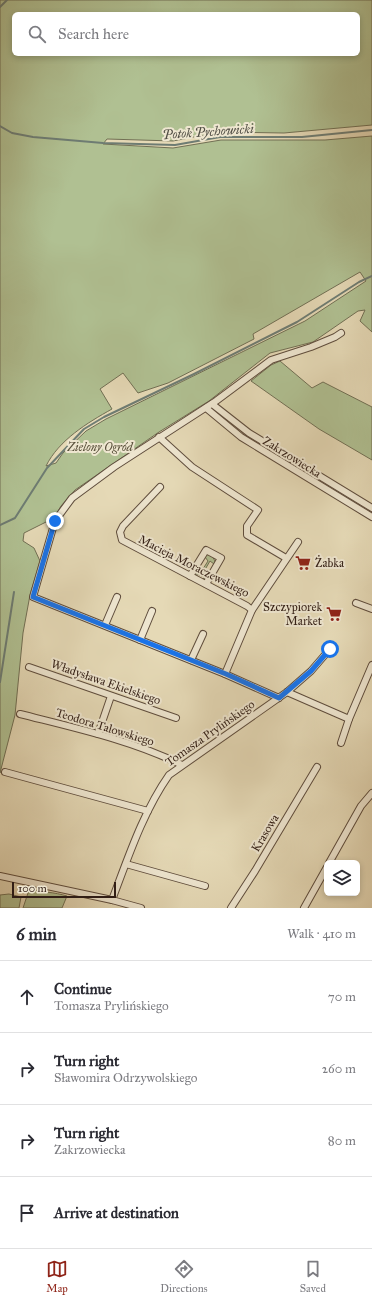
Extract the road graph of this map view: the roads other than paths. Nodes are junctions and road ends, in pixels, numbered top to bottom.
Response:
1 (341, 333) dead end
2 (212, 404) junction
3 (206, 408) junction
4 (159, 437) junction
5 (160, 487) dead end
6 (372, 508) edge
7 (372, 517) edge
8 (298, 542) dead end
9 (286, 558) junction
10 (190, 576) junction
11 (206, 584) junction
12 (117, 597) dead end
13 (356, 603) dead end
14 (372, 609) edge
15 (252, 610) junction
16 (152, 611) dead end
17 (105, 625) junction
18 (203, 634) dead end
19 (140, 640) junction
20 (330, 649) dead end
21 (191, 660) junction
22 (372, 665) edge
23 (29, 667) dead end
24 (226, 674) junction
25 (287, 692) junction
26 (111, 696) junction
27 (279, 698) junction
28 (20, 714) dead end
29 (176, 718) dead end
30 (349, 719) junction
31 (98, 734) junction
32 (342, 743) dead end
33 (182, 765) junction
34 (317, 767) dead end
35 (5, 772) dead end
36 (372, 793) edge
37 (148, 811) junction
38 (331, 860) edge
39 (126, 864) junction
40 (324, 872) edge
41 (0, 876) edge
42 (206, 886) dead end
43 (112, 900) junction
44 (140, 908) edge
45 (231, 908) edge
46 (304, 908) edge

1 - 2 street
2 - 3 street
2 - 6 street, Zakrzowiecka
3 - 4 street
3 - 7 street, Zakrzowiecka
4 - 9 street
4 - 17 street
5 - 10 street, Macieja Moraczewskiego
8 - 9 street
9 - 15 street
10 - 11 street, Macieja Moraczewskiego
10 - 11 street
11 - 15 street, Macieja Moraczewskiego
12 - 17 street
13 - 14 street
15 - 24 street
16 - 19 street
17 - 19 street
18 - 21 street
19 - 21 street
20 - 25 street, Tomasza Prylińskiego
21 - 24 street
22 - 30 street
23 - 26 street, Władysława Ekielskiego
24 - 27 street
25 - 27 street, Tomasza Prylińskiego
25 - 30 street
26 - 29 street, Władysława Ekielskiego
26 - 31 street
27 - 33 street, Tomasza Prylińskiego
28 - 31 street, Teodora Talowskiego
30 - 32 street
31 - 33 street, Teodora Talowskiego
33 - 37 street, Tomasza Prylińskiego
34 - 45 street, Krasowa
35 - 37 street
36 - 38 street
37 - 39 street, Tomasza Prylińskiego
39 - 42 street
39 - 43 street, Tomasza Prylińskiego
40 - 46 street
41 - 43 street
43 - 44 street

